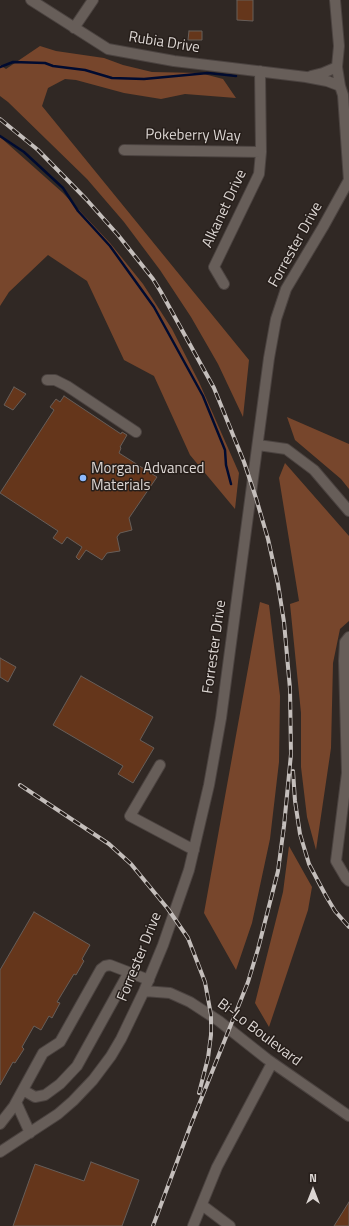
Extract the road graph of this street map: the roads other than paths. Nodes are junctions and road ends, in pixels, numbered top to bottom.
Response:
1 (31, 0) edge
2 (93, 0) edge
3 (335, 0) edge
4 (74, 28) junction
5 (339, 46) junction
6 (337, 67) junction
7 (260, 71) junction
8 (306, 77) junction
9 (341, 90) junction
10 (124, 150) dead end
11 (262, 152) junction
12 (349, 180) edge
13 (224, 284) dead end
14 (47, 380) dead end
15 (136, 432) dead end
16 (258, 445) junction
17 (349, 511) edge
18 (349, 637) edge
19 (160, 765) dead end
20 (348, 772) edge
21 (194, 850) junction
22 (349, 881) edge
23 (129, 972) junction
24 (149, 980) junction
25 (144, 991) junction
26 (272, 1063) junction
27 (23, 1090) junction
28 (16, 1102) junction
29 (349, 1116) edge
30 (0, 1124) edge
31 (30, 1133) junction
32 (0, 1152) edge
33 (202, 1205) junction
34 (193, 1226) edge
35 (230, 1226) edge

1 - 4 street, Rubia Drive
2 - 4 street
3 - 5 street, Forrester Drive
4 - 7 street, Rubia Drive
5 - 6 street, Forrester Drive
5 - 9 street, Forrester Drive
6 - 8 street, Rubia Drive
6 - 9 street, Forrester Drive
7 - 8 street, Rubia Drive
7 - 11 street, Alkanet Drive
8 - 9 street, Rubia Drive
9 - 12 street, Forrester Drive
10 - 11 street, Pokeberry Way
11 - 13 street, Alkanet Drive
12 - 16 street, Forrester Drive
14 - 15 street
16 - 17 street
16 - 21 street, Forrester Drive
18 - 20 street
19 - 21 street
20 - 22 street
21 - 24 street, Forrester Drive
23 - 24 street
23 - 27 street
23 - 27 street
24 - 25 street, Forrester Drive
25 - 26 street, Bi-Lo Boulevard
25 - 31 street, Forrester Drive
26 - 29 street, Bi-Lo Boulevard
26 - 33 street
27 - 28 street
28 - 30 street
28 - 31 street
31 - 32 street, Forrester Drive
33 - 34 street
33 - 35 street

